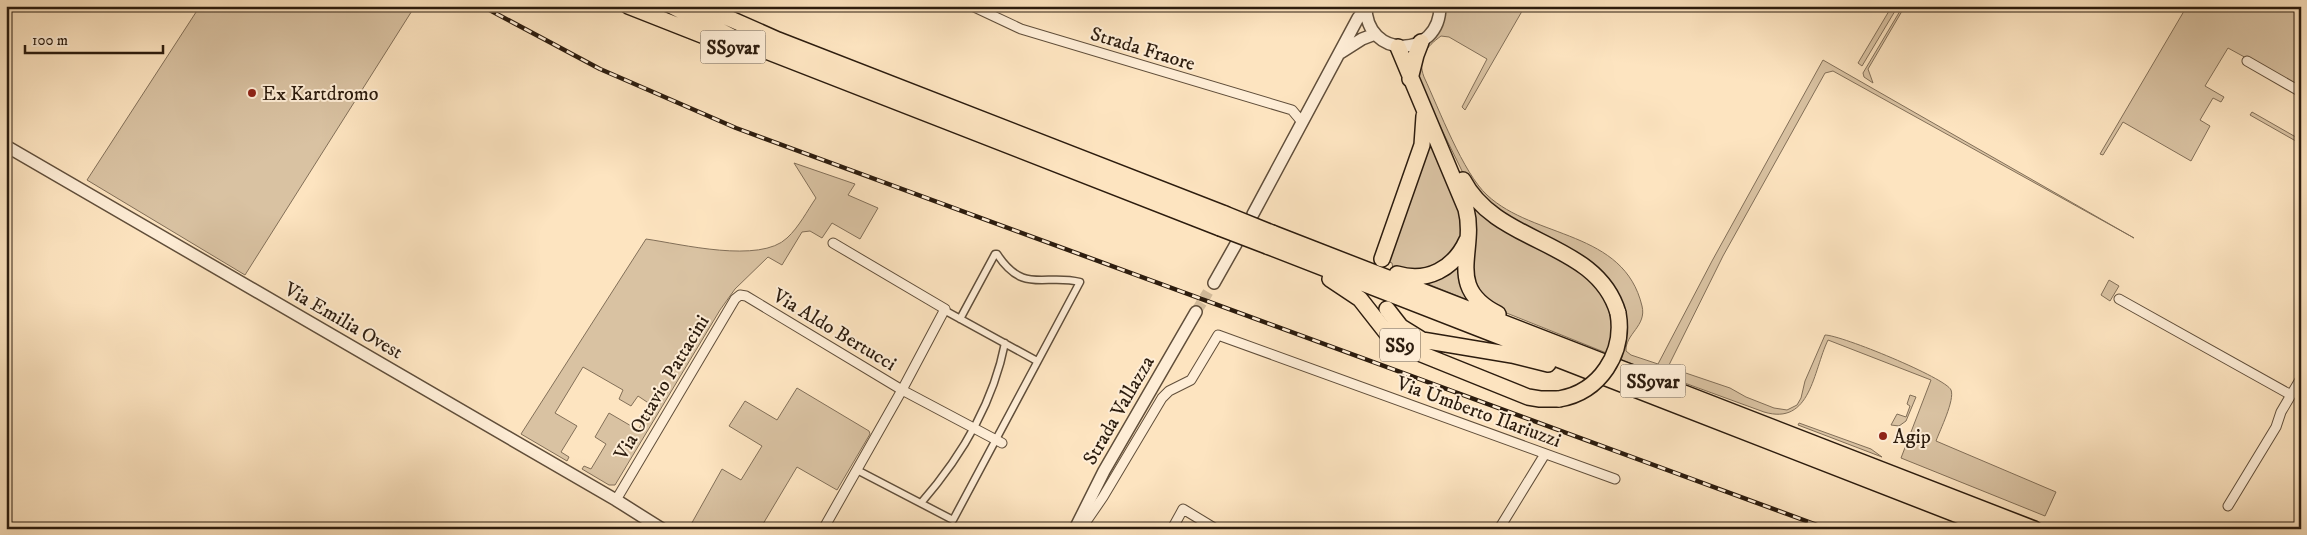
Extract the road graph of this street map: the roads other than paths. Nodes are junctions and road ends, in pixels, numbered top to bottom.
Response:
1 (628, 6) edge
2 (672, 6) edge
3 (701, 6) edge
4 (972, 6) edge
5 (1440, 6) edge
6 (1366, 7) edge
7 (1375, 34) junction
8 (1422, 42) junction
9 (1398, 47) junction
10 (1340, 53) junction
11 (2247, 62) dead end
12 (1410, 79) junction
13 (840, 80) junction
14 (2301, 92) edge
15 (1422, 105) junction
16 (1302, 122) junction
17 (6, 146) edge
18 (1253, 214) dead end
19 (1223, 221) junction
20 (1269, 239) junction
21 (1467, 240) junction
22 (833, 243) dead end
23 (1236, 244) dead end
24 (1303, 245) junction
25 (1382, 259) dead end
26 (1211, 288) tunnel mouth
27 (740, 295) joint
28 (2119, 299) dead end
29 (1387, 309) dead end
30 (944, 310) junction
31 (1196, 312) tunnel mouth
32 (960, 319) junction
33 (1006, 343) junction
34 (1038, 361) junction
35 (1580, 368) junction
36 (1631, 372) junction
37 (2301, 378) edge
38 (902, 390) junction
39 (2291, 395) junction
40 (974, 428) junction
41 (999, 442) junction
42 (1545, 454) junction
43 (857, 470) junction
44 (1615, 479) dead end
45 (616, 500) junction
46 (921, 504) junction
47 (2228, 506) dead end
48 (825, 526) dead end
49 (662, 529) edge
50 (1075, 529) edge
51 (1081, 529) edge
52 (1172, 529) edge
53 (1216, 529) edge
54 (1499, 529) edge
55 (1994, 529) edge
56 (2034, 529) edge

1 - 13 highway, SS9var
2 - 13 highway
3 - 19 highway
4 - 16 street, Strada Fraore
5 - 8 street
6 - 7 street
6 - 10 street
7 - 9 street
7 - 10 street
8 - 9 street
8 - 12 highway
9 - 12 highway, SS9
10 - 16 street
11 - 14 street
12 - 15 highway, SS9
13 - 19 highway
15 - 20 highway, SS9, bridge
15 - 21 highway, SS9
15 - 25 highway, SS9
16 - 18 street
17 - 45 street, Via Emilia Ovest
19 - 20 highway, SS9var, bridge
20 - 24 highway, SS9var
20 - 35 highway, SS9var
21 - 24 highway
21 - 36 highway, SS9
22 - 30 street
23 - 26 street
24 - 36 highway, SS9var
27 - 38 street, Via Aldo Bertucci
27 - 45 street, Via Ottavio Pattacini
28 - 39 street
29 - 35 highway, SS9
30 - 32 street
30 - 38 street, Via Aldo Bertucci
31 - 50 street, Strada Vallazza
32 - 33 street
32 - 34 street
33 - 34 street
33 - 40 street
34 - 41 street
35 - 55 highway, SS9var
36 - 56 highway, SS9var
37 - 39 street
38 - 40 street
38 - 43 street
39 - 47 street
40 - 41 street
40 - 46 street
41 - 46 street
42 - 44 street, Via Umberto Ilariuzzi
42 - 51 street, Via Umberto Ilariuzzi
42 - 54 street
43 - 46 street
43 - 48 street
45 - 49 street, Via Emilia Ovest
52 - 53 street

